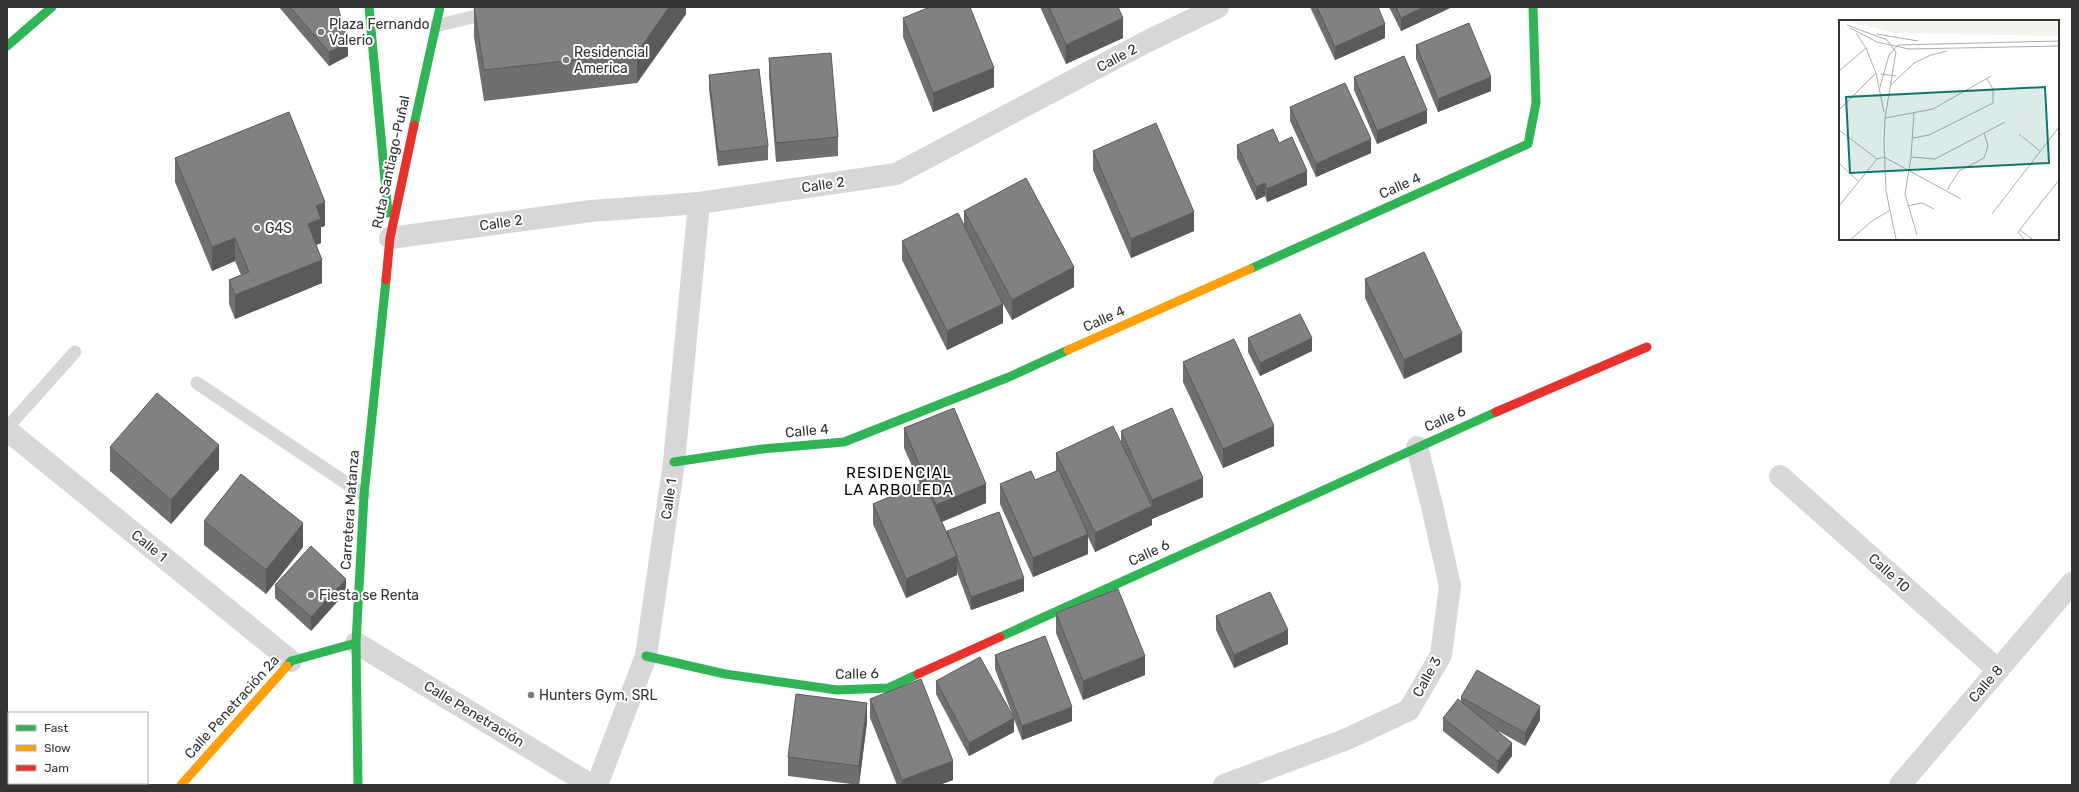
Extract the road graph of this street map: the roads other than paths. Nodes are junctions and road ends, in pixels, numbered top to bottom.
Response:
1 (52, 7) edge
2 (369, 7) edge
3 (440, 7) edge
4 (514, 7) edge
5 (1218, 7) edge
6 (1533, 7) edge
7 (435, 26) junction
8 (7, 46) edge
9 (699, 203) junction
10 (390, 238) junction
11 (1647, 347) dead end
12 (75, 352) dead end
13 (197, 383) dead end
14 (7, 429) edge
15 (1417, 447) junction
16 (674, 462) junction
17 (1780, 476) dead end
18 (364, 495) junction
19 (2072, 583) edge
20 (356, 643) junction
21 (646, 656) junction
22 (292, 661) junction
23 (1998, 670) junction
24 (181, 785) edge
25 (358, 785) edge
26 (591, 785) edge
27 (597, 785) edge
28 (1224, 785) edge
29 (1900, 785) edge

1 - 8 street
2 - 10 street, Ruta Santiago-Puñal
3 - 7 street, Ruta Santiago-Puñal
4 - 7 lane
5 - 9 street, Calle 2
6 - 16 street, Calle 4
7 - 10 street, Ruta Santiago-Puñal
9 - 10 street, Calle 2
9 - 16 street, Calle 1
10 - 18 street, Carretera Matanza
11 - 15 street, Calle 6
12 - 14 lane
13 - 18 lane
14 - 22 street, Calle 1
15 - 21 street, Calle 6
15 - 28 street, Calle 3
16 - 21 street, Calle 1
17 - 23 street, Calle 10
18 - 20 street, Carretera Matanza
19 - 23 street, Calle 8
20 - 22 street, Calle Penetración 2a
20 - 25 street, Carretera Matanza
20 - 26 street, Calle Penetración
21 - 27 street, Calle 1
22 - 24 street, Calle Penetración 2a
23 - 29 street, Calle 8

